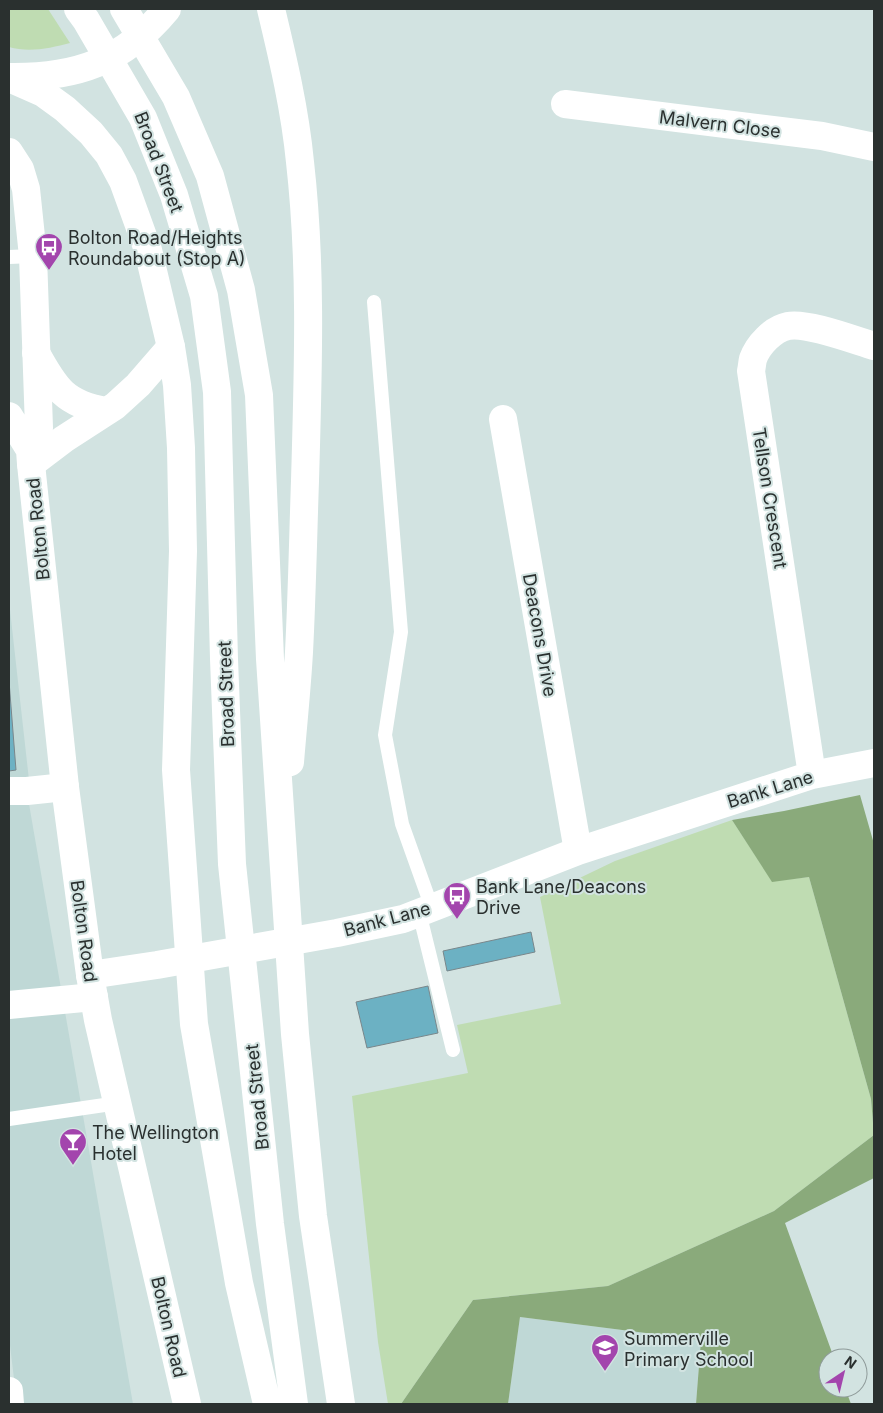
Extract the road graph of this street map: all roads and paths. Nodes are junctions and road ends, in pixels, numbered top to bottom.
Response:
1 (78, 9) edge
2 (124, 9) edge
3 (271, 9) edge
4 (164, 13) edge
5 (9, 77) edge
6 (565, 104) dead end
7 (874, 147) edge
8 (9, 152) edge
9 (21, 257) edge
10 (374, 302) dead end
11 (874, 346) edge
12 (171, 347) junction
13 (36, 353) junction
14 (106, 411) junction
15 (9, 416) edge
16 (503, 419) dead end
17 (30, 457) junction
18 (874, 763) edge
19 (812, 775) junction
20 (64, 787) junction
21 (9, 791) edge
22 (578, 851) junction
23 (283, 860) junction
24 (425, 910) junction
25 (92, 986) junction
26 (9, 1005) edge
27 (452, 1050) dead end
28 (118, 1103) junction
29 (9, 1119) edge
30 (9, 1390) edge
31 (10, 1404) edge
32 (187, 1404) edge
33 (267, 1404) edge
34 (294, 1404) edge
35 (341, 1404) edge

1 - 34 main road, Broad Street
2 - 23 main road
3 - 23 main road
4 - 5 main road
5 - 12 main road
6 - 7 main road, Malvern Close
8 - 9 main road, Bolton Road
9 - 13 main road, Bolton Road
10 - 24 lane
11 - 19 main road, Tellson Crescent
12 - 14 main road
12 - 33 main road
13 - 14 main road
13 - 17 main road, Bolton Road
14 - 17 main road
15 - 17 main road, Bolton Road
16 - 22 main road, Deacons Drive
17 - 20 main road, Bolton Road
18 - 19 main road, Bank Lane
19 - 22 main road, Bank Lane
20 - 21 main road
20 - 25 main road, Bolton Road
22 - 24 main road, Bank Lane
23 - 35 main road
24 - 25 main road, Bank Lane
24 - 27 lane
25 - 26 main road, Bank Lane
25 - 28 main road, Bolton Road
28 - 29 lane
28 - 32 main road, Bolton Road
30 - 31 main road

